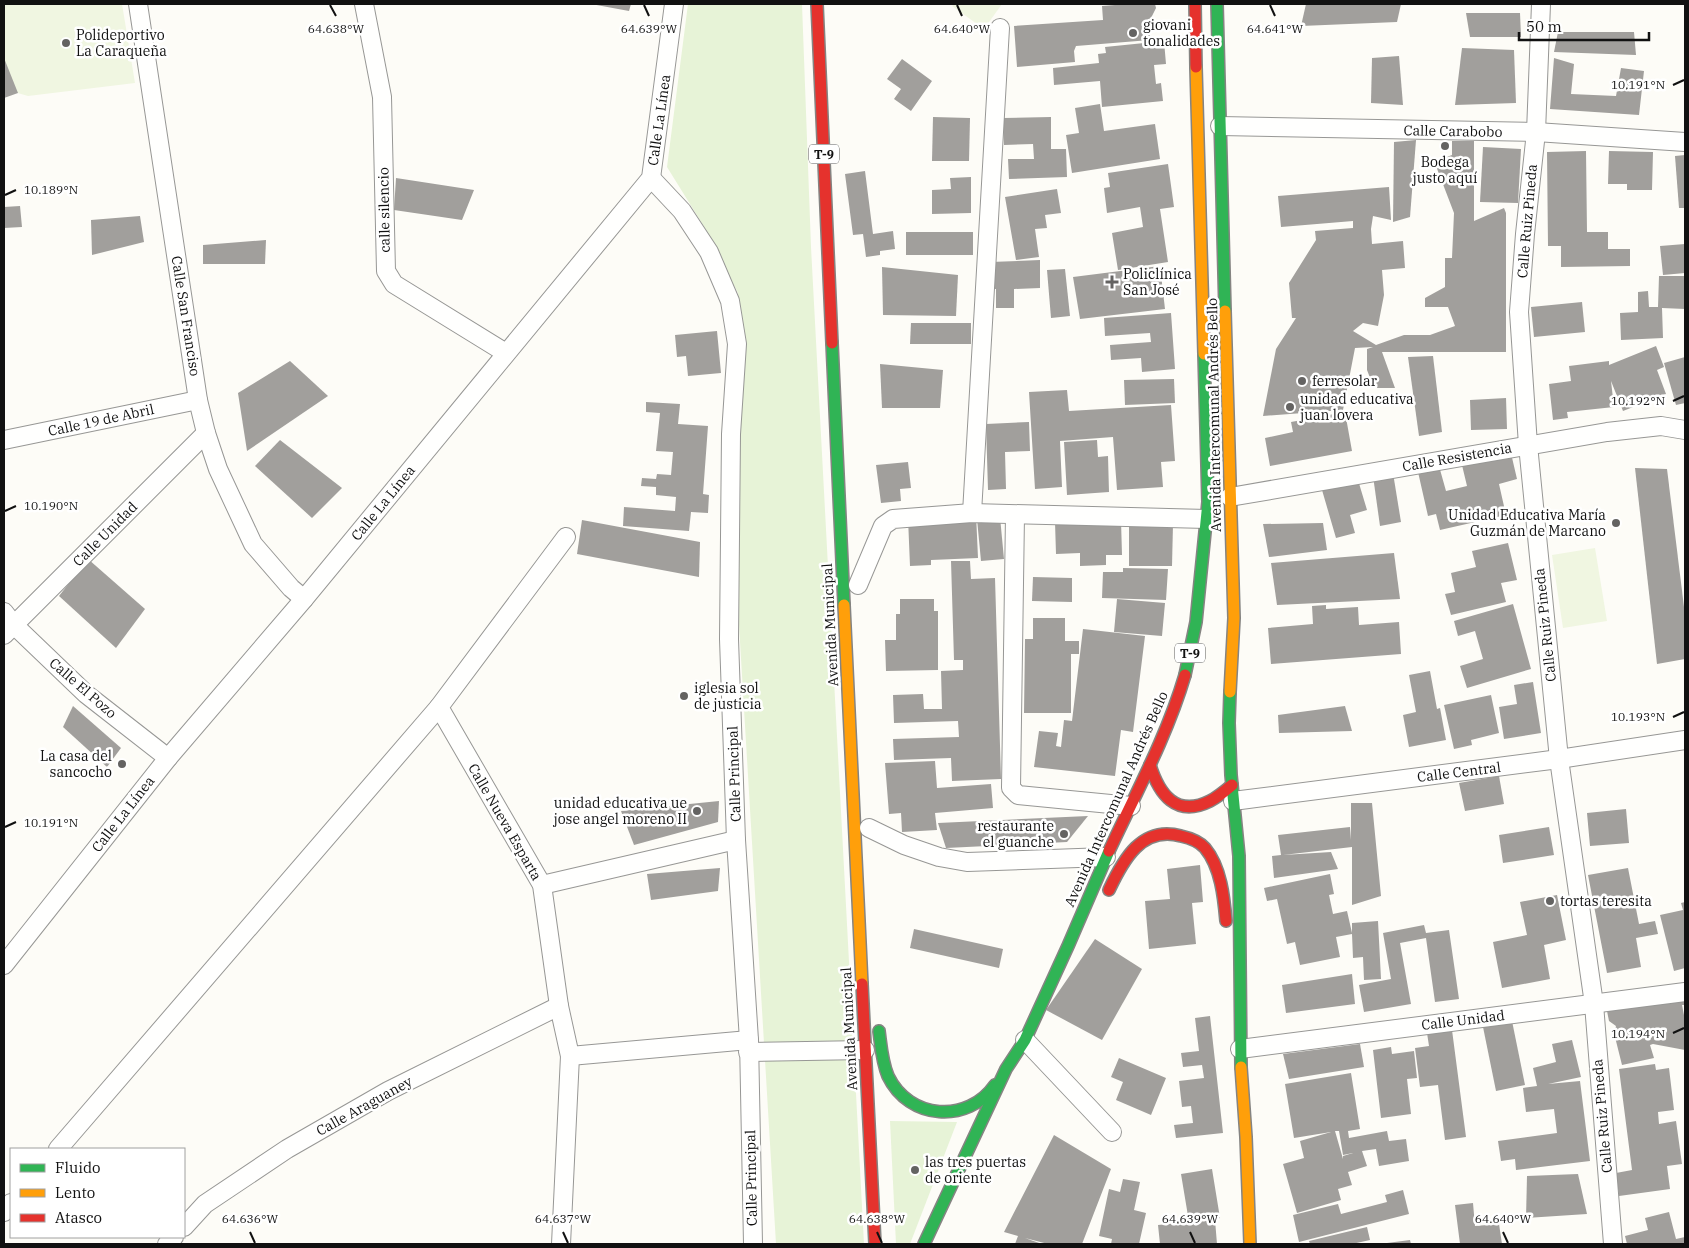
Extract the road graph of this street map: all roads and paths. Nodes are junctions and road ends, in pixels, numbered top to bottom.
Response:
1 (138, 4) edge
2 (364, 4) edge
3 (674, 4) edge
4 (817, 4) edge
5 (1195, 4) edge
6 (1217, 4) edge
7 (1541, 4) edge
8 (1000, 28) dead end
9 (830, 34) dead end
10 (1220, 126) junction
11 (1536, 132) junction
12 (1685, 142) edge
13 (651, 178) junction
14 (836, 303) junction
15 (506, 353) junction
16 (198, 400) junction
17 (1685, 430) edge
18 (206, 433) junction
19 (4, 440) edge
20 (1528, 445) junction
21 (1230, 497) junction
22 (851, 507) dead end
23 (972, 513) junction
24 (1015, 515) junction
25 (1207, 519) junction
26 (566, 537) dead end
27 (855, 556) dead end
28 (858, 590) joint
29 (304, 599) junction
30 (7, 624) edge
31 (439, 707) junction
32 (1685, 740) edge
33 (168, 758) junction
34 (1559, 759) junction
35 (1150, 765) junction
36 (1232, 793) junction
37 (1131, 806) junction
38 (869, 830) dead end
39 (736, 840) junction
40 (1106, 857) junction
41 (542, 885) junction
42 (1102, 904) dead end
43 (1085, 932) dead end
44 (1226, 934) dead end
45 (1068, 946) junction
46 (4, 966) edge
47 (1228, 971) dead end
48 (1685, 992) edge
49 (1594, 1004) junction
50 (559, 1006) junction
51 (877, 1015) dead end
52 (1025, 1040) junction
53 (749, 1046) junction
54 (1240, 1049) junction
55 (866, 1050) junction
56 (570, 1056) junction
57 (1006, 1070) junction
58 (1112, 1132) dead end
59 (59, 1148) edge
60 (185, 1226) edge
61 (561, 1244) edge
62 (753, 1244) edge
63 (875, 1244) edge
64 (924, 1244) edge
65 (1250, 1244) edge
66 (1612, 1244) edge

1 - 16 street, Calle San Franciso
2 - 15 street, calle silencio
3 - 13 street, Calle La Línea
4 - 14 highway, Avenida Municipal / T-9
5 - 25 highway, Avenida Intercomunal Andrés Bello / T-9
6 - 10 highway, Avenida Intercomunal Andrés Bello
7 - 11 street, Calle Ruiz Pineda
8 - 23 street
9 - 14 highway, Avenida Municipal / T-9
10 - 11 street, Calle Carabobo
10 - 21 highway, Avenida Intercomunal Andrés Bello
11 - 12 street, Calle Carabobo
11 - 20 street, Calle Ruiz Pineda
13 - 15 street, Calle La Línea
13 - 39 street, Calle Principal
14 - 22 highway, Avenida Municipal / T-9
14 - 55 highway, Avenida Municipal / T-9
15 - 29 street, Calle La Línea
16 - 18 street, Calle San Franciso
16 - 19 street, Calle 19 de Abril
17 - 20 street, Calle Resistencia
18 - 29 street, Calle San Franciso
18 - 30 street, Calle Unidad
20 - 21 street, Calle Resistencia
20 - 34 street, Calle Ruiz Pineda
21 - 36 highway, Avenida Intercomunal Andrés Bello
23 - 24 street
23 - 28 street
24 - 25 street
24 - 37 street
25 - 35 highway, Avenida Intercomunal Andrés Bello / T-9
26 - 31 street
27 - 28 highway
29 - 33 street, Calle La Línea
30 - 33 street, Calle El Pozo
31 - 41 street, Calle Nueva Esparta
31 - 59 street
32 - 34 street, Calle Central
33 - 46 street, Calle La Línea
34 - 36 street, Calle Central
34 - 49 street, Calle Ruiz Pineda
35 - 36 highway
35 - 37 highway, Avenida Intercomunal Andrés Bello / T-9
36 - 54 highway, Avenida Intercomunal Andrés Bello
37 - 40 highway, Avenida Intercomunal Andrés Bello / T-9
38 - 40 street
39 - 41 street
39 - 53 street, Calle Principal
40 - 45 highway, Avenida Intercomunal Andrés Bello / T-9
41 - 50 street, Calle Nueva Esparta
42 - 44 highway
43 - 45 highway, T-9
45 - 52 highway, Avenida Intercomunal Andrés Bello / T-9
47 - 54 highway
48 - 49 street, Calle Unidad
49 - 54 street, Calle Unidad
49 - 66 street, Calle Ruiz Pineda
50 - 56 street, Calle Nueva Esparta
50 - 60 street, Calle Araguaney
51 - 57 highway, Avenida Municipal / T-9
52 - 57 highway, Avenida Intercomunal Andrés Bello / T-9
52 - 58 street
53 - 55 street
53 - 56 street
53 - 62 street, Calle Principal
54 - 65 highway, Avenida Intercomunal Andrés Bello
55 - 63 highway, Avenida Municipal / T-9
56 - 61 street, Calle Nueva Esparta
57 - 64 highway, Avenida Intercomunal Andrés Bello / T-9

